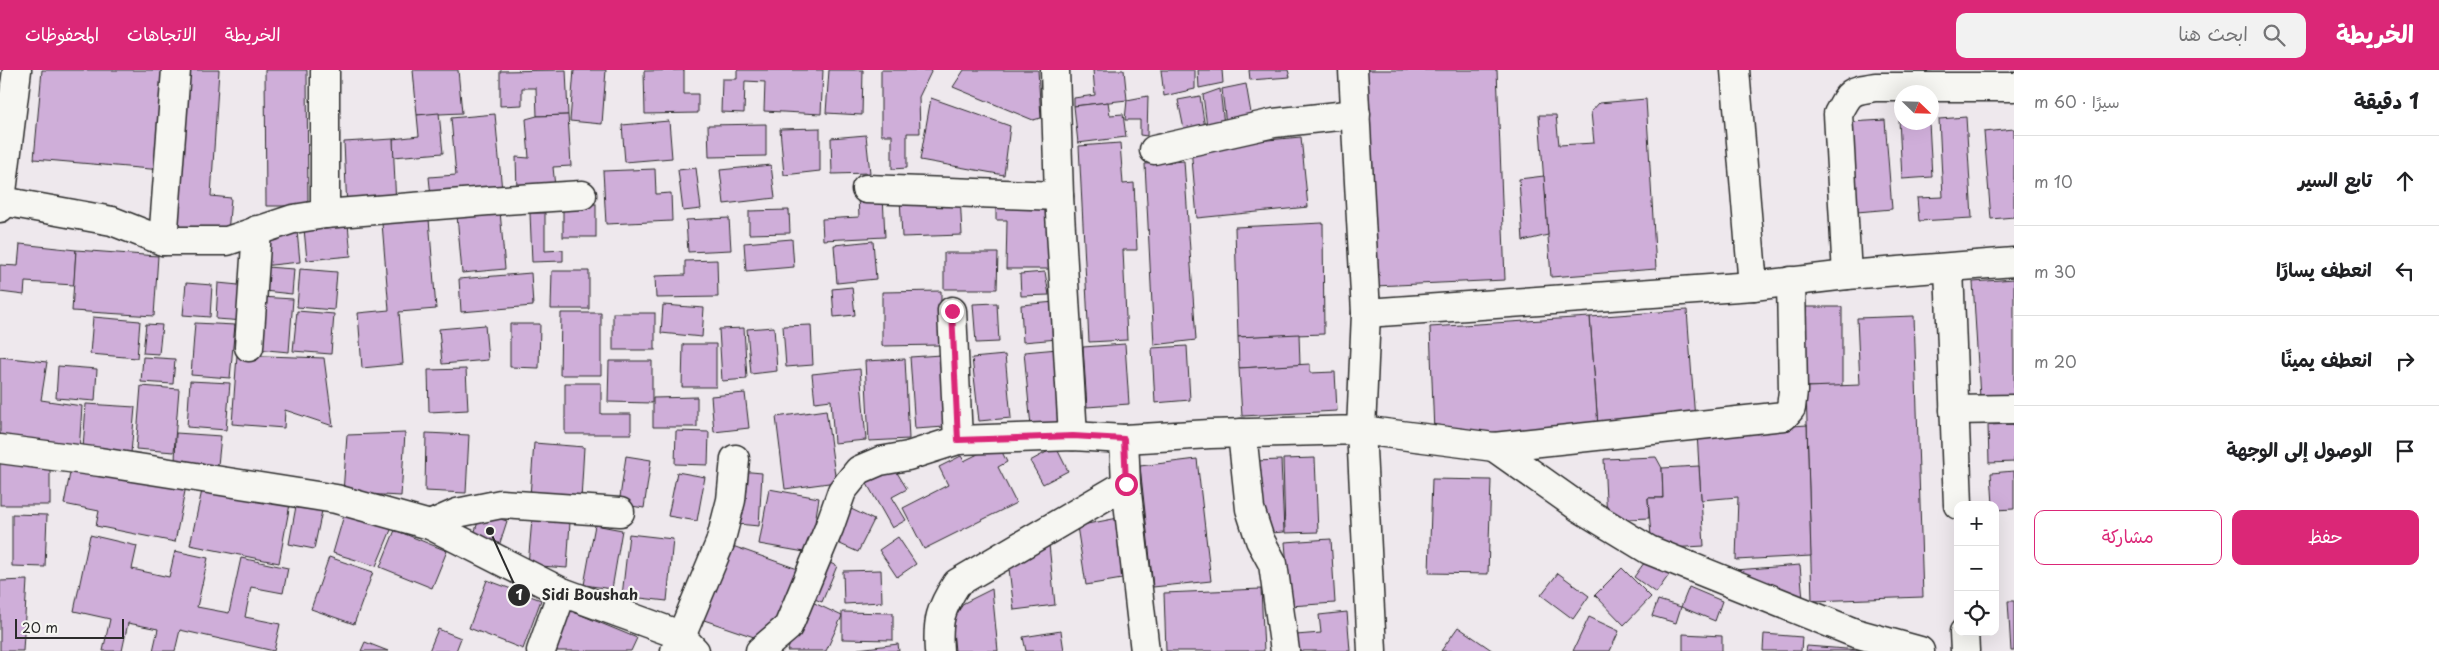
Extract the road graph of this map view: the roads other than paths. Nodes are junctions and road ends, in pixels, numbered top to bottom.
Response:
1 (17, 70) edge
2 (176, 70) edge
3 (325, 70) edge
4 (1055, 70) edge
5 (1353, 70) edge
6 (1735, 70) edge
7 (1874, 79) edge
8 (2014, 87) edge
9 (1356, 114) junction
10 (1154, 150) dead end
11 (866, 190) dead end
12 (582, 195) dead end
13 (1059, 196) junction
14 (1, 205) edge
15 (325, 214) junction
16 (257, 230) junction
17 (163, 241) junction
18 (2014, 262) edge
19 (1949, 268) junction
20 (1847, 275) junction
21 (1791, 281) junction
22 (1753, 286) junction
23 (952, 311) dead end
24 (1366, 313) junction
25 (250, 347) dead end
26 (2014, 409) edge
27 (1954, 410) junction
28 (1361, 430) junction
29 (1242, 432) junction
30 (1073, 436) junction
31 (1124, 439) junction
32 (958, 440) junction
33 (1494, 447) junction
34 (0, 449) edge
35 (735, 459) dead end
36 (1126, 484) junction
37 (1958, 501) edge
38 (620, 512) dead end
39 (430, 525) junction
40 (562, 592) junction
41 (1964, 636) edge
42 (683, 646) edge
43 (542, 651) edge
44 (760, 651) edge
45 (939, 651) edge
46 (1146, 651) edge
47 (1285, 651) edge
48 (1372, 651) edge
49 (1920, 651) edge
50 (1965, 651) edge

1 - 14 street
2 - 17 street
3 - 15 street
4 - 13 street
5 - 9 street
6 - 22 street
7 - 8 street
7 - 20 street
9 - 10 street
9 - 24 street
11 - 13 street
12 - 15 street
13 - 30 street
14 - 17 street
15 - 16 street
16 - 17 street
16 - 25 street
18 - 19 street
19 - 20 street
19 - 27 street
20 - 21 street
21 - 22 street
21 - 33 street
22 - 24 street
23 - 32 street
24 - 28 street
26 - 27 street
27 - 37 street
28 - 29 street
28 - 33 street
28 - 48 street
29 - 31 street
29 - 47 street
30 - 31 street
30 - 32 street
31 - 36 street
32 - 44 street
33 - 49 street
34 - 39 street
35 - 42 street
36 - 45 street
36 - 46 street
38 - 39 street
39 - 40 street
40 - 42 street
40 - 43 street
41 - 50 street

